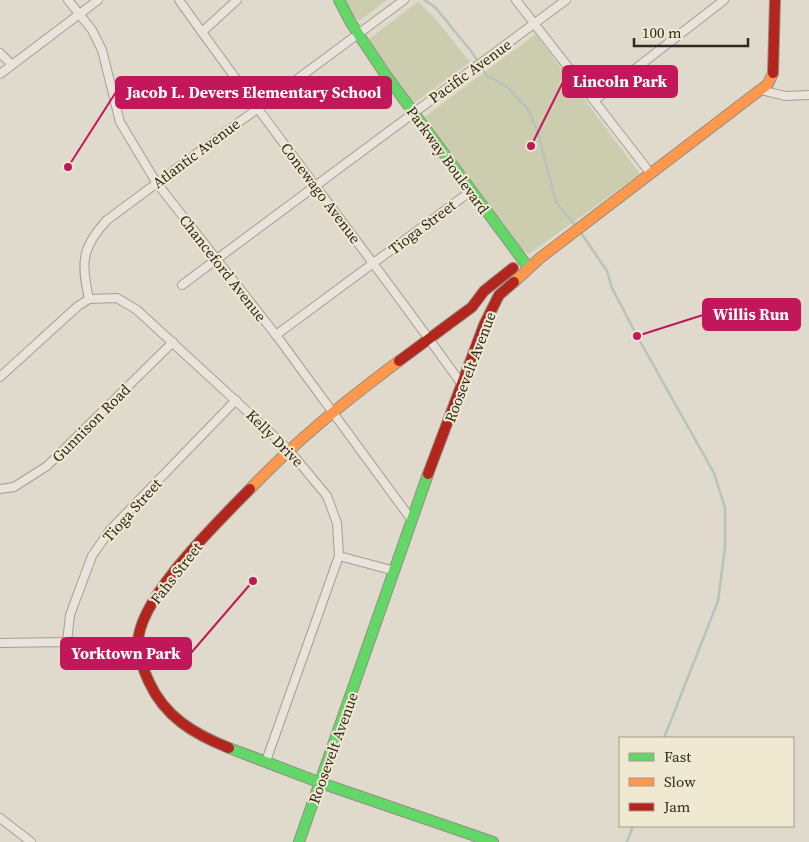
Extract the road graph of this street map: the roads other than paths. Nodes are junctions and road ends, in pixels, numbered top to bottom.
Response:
1 (68, 0) edge
2 (98, 0) edge
3 (179, 0) edge
4 (237, 0) edge
5 (339, 0) edge
6 (404, 0) edge
7 (516, 0) edge
8 (566, 0) edge
9 (724, 0) edge
10 (775, 0) edge
11 (80, 14) junction
12 (535, 23) junction
13 (202, 32) junction
14 (358, 35) junction
15 (0, 53) edge
16 (12, 65) junction
17 (0, 74) edge
18 (761, 90) junction
19 (809, 96) edge
20 (594, 100) junction
21 (256, 108) junction
22 (413, 112) junction
23 (651, 174) junction
24 (156, 182) junction
25 (316, 186) junction
26 (471, 191) junction
27 (216, 259) junction
28 (374, 263) junction
29 (528, 267) junction
30 (513, 268) dead end
31 (182, 286) dead end
32 (89, 299) junction
33 (276, 335) junction
34 (429, 340) junction
35 (173, 342) junction
36 (0, 377) edge
37 (463, 386) junction
38 (236, 400) junction
39 (332, 411) junction
40 (288, 449) junction
41 (0, 489) edge
42 (411, 519) junction
43 (339, 556) junction
44 (395, 571) junction
45 (67, 642) junction
46 (0, 643) edge
47 (138, 644) junction
48 (266, 761) junction
49 (321, 783) junction
50 (0, 818) edge
51 (32, 842) edge
52 (299, 842) edge
53 (493, 842) edge

1 - 11 street, Chanceford Avenue
2 - 11 street
3 - 13 street, Conewago Avenue
4 - 13 street
5 - 14 street, Parkway Boulevard
6 - 14 street, Atlantic Avenue
7 - 12 street
8 - 12 street, Pacific Avenue
9 - 20 street
10 - 18 street, Roosevelt Avenue
11 - 16 street
11 - 24 street, Chanceford Avenue
12 - 20 street
12 - 22 street, Pacific Avenue
13 - 21 street, Conewago Avenue
14 - 21 street, Atlantic Avenue
14 - 22 street, Parkway Boulevard
15 - 16 street
16 - 17 street
18 - 19 street
18 - 23 street, Roosevelt Avenue
20 - 23 street
21 - 24 street, Atlantic Avenue
21 - 25 street, Conewago Avenue
22 - 25 street, Pacific Avenue
22 - 26 street, Parkway Boulevard
23 - 29 street, Roosevelt Avenue
24 - 27 street, Chanceford Avenue
24 - 32 street, Atlantic Avenue
25 - 27 street, Pacific Avenue
25 - 28 street, Conewago Avenue
26 - 28 street, Tioga Street
26 - 29 street, Parkway Boulevard
27 - 31 street, Pacific Avenue
27 - 33 street, Chanceford Avenue
28 - 33 street, Tioga Street
28 - 34 street, Conewago Avenue
29 - 37 street, Roosevelt Avenue
30 - 34 street, Fahs Street
32 - 35 street, Kelly Drive
32 - 36 street
33 - 39 street, Chanceford Avenue
34 - 37 street, Conewago Avenue
34 - 39 street, Fahs Street
35 - 38 street, Kelly Drive
35 - 41 street, Gunnison Road
37 - 42 street, Roosevelt Avenue
38 - 40 street, Kelly Drive
38 - 45 street, Tioga Street
39 - 40 street, Fahs Street
39 - 42 street, Chanceford Avenue
40 - 43 street, Kelly Drive
40 - 47 street, Fahs Street
42 - 44 street, Roosevelt Avenue
43 - 44 street
43 - 48 street, Kelly Drive
44 - 49 street, Roosevelt Avenue
45 - 46 street
45 - 47 street
47 - 48 street, Fahs Street
48 - 49 street, Fahs Street
49 - 52 street, Roosevelt Avenue
49 - 53 street, Fahs Street
50 - 51 street

